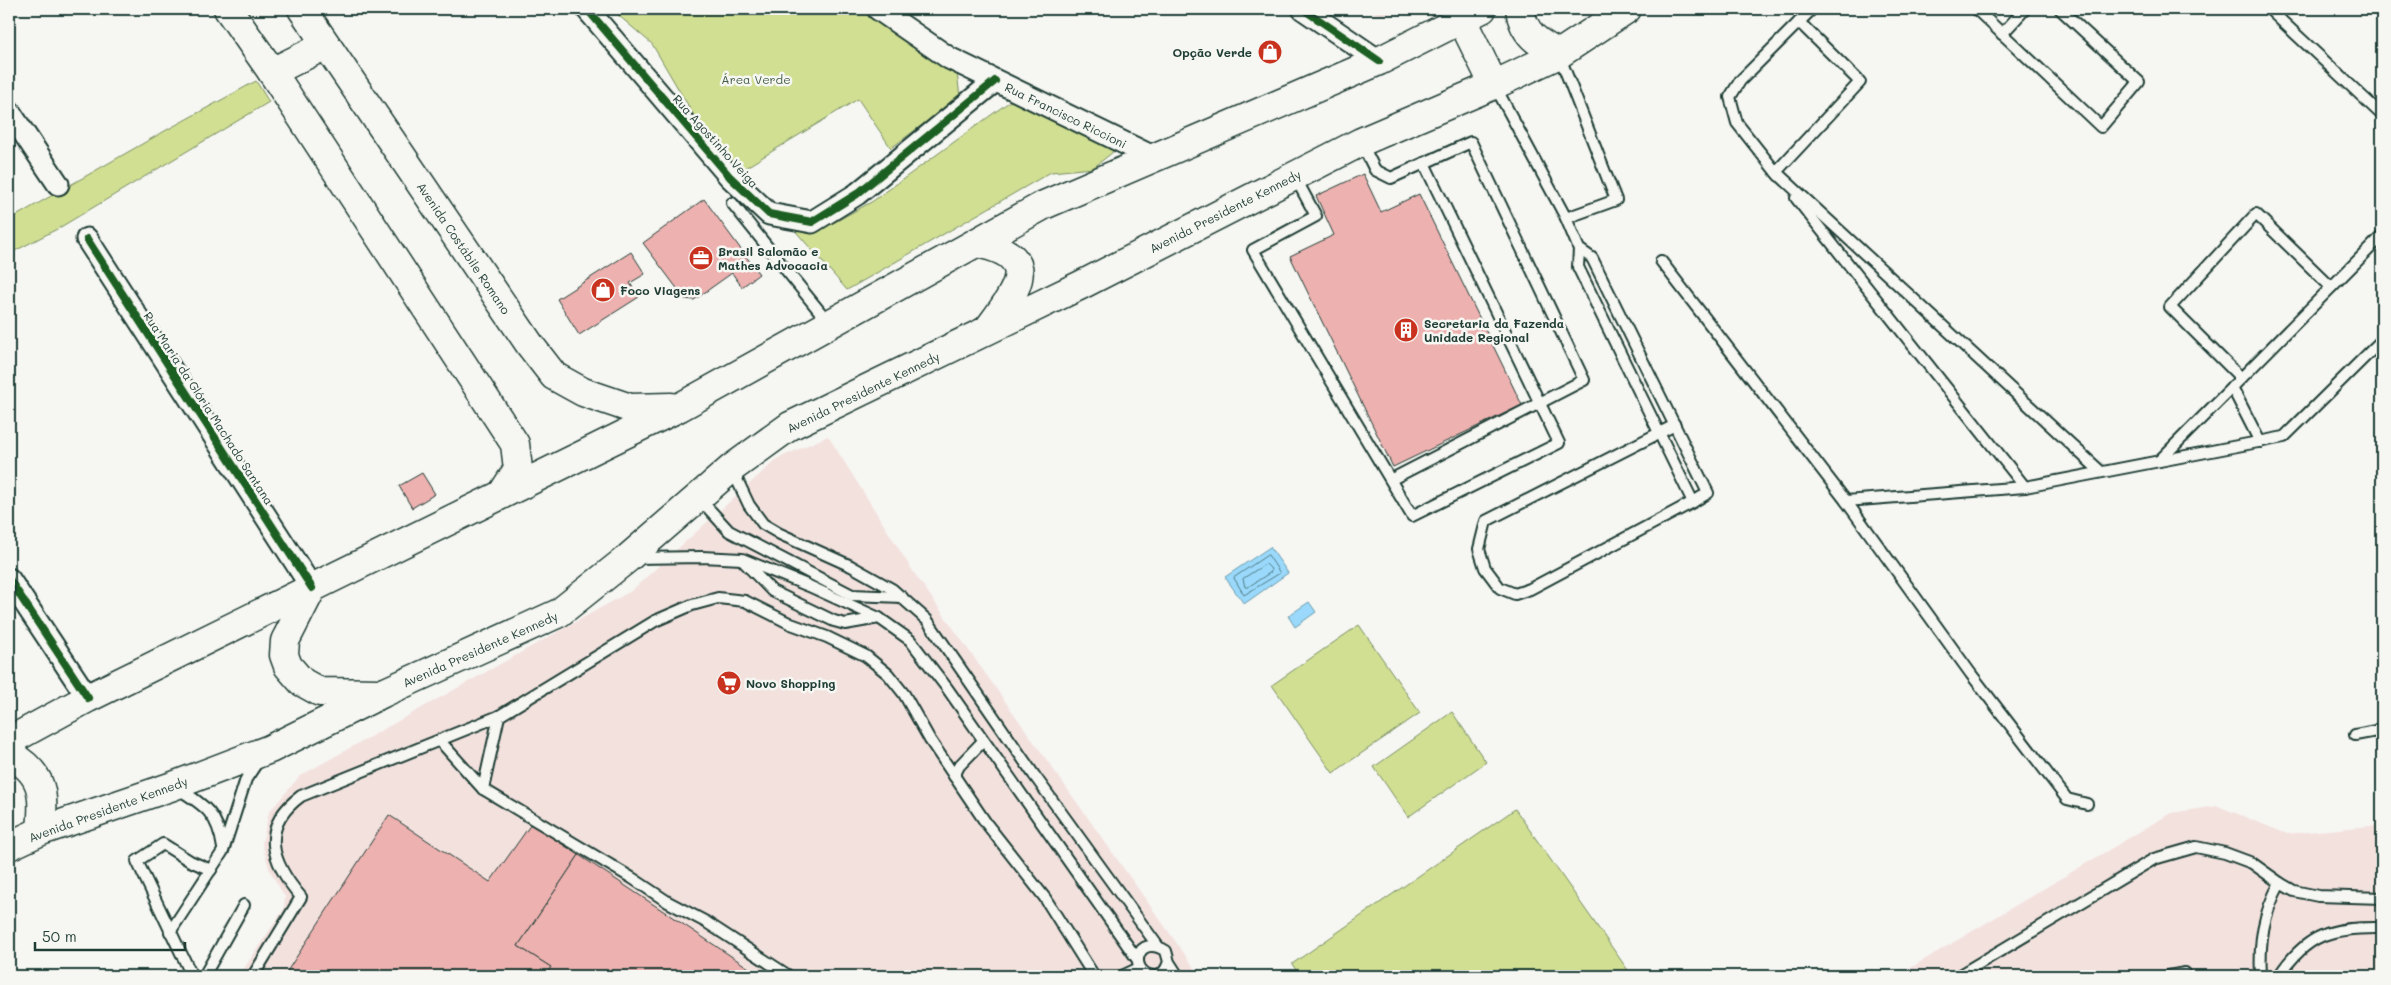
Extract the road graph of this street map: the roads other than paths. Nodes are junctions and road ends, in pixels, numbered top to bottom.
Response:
1 (228, 9) edge
2 (302, 9) edge
3 (587, 9) edge
4 (878, 9) edge
5 (1303, 9) edge
6 (1520, 9) edge
7 (1627, 9) edge
8 (1812, 9) edge
9 (1976, 9) edge
10 (2026, 9) edge
11 (2060, 9) edge
12 (2269, 9) edge
13 (1472, 14) edge
14 (1799, 22) junction
15 (2002, 34) junction
16 (326, 45) junction
17 (1559, 54) junction
18 (1379, 61) junction
19 (272, 72) junction
20 (995, 81) junction
21 (1494, 85) junction
22 (9, 111) edge
23 (2382, 115) edge
24 (1361, 142) junction
25 (1154, 157) junction
26 (1424, 163) junction
27 (1776, 172) junction
28 (1294, 175) junction
29 (58, 184) dead end
30 (732, 203) dead end
31 (1566, 218) junction
32 (2382, 236) edge
33 (87, 239) dead end
34 (976, 243) junction
35 (1578, 249) junction
36 (1661, 262) dead end
37 (2331, 287) junction
38 (830, 323) junction
39 (985, 333) junction
40 (2382, 340) edge
41 (2241, 378) junction
42 (2232, 387) junction
43 (1540, 403) junction
44 (680, 407) junction
45 (1675, 425) junction
46 (1659, 432) junction
47 (2260, 442) junction
48 (2159, 461) junction
49 (732, 468) junction
50 (2101, 472) junction
51 (1392, 480) junction
52 (2025, 487) junction
53 (502, 494) junction
54 (698, 497) junction
55 (1846, 501) junction
56 (1693, 502) junction
57 (628, 558) junction
58 (742, 559) junction
59 (9, 579) edge
60 (312, 588) junction
61 (902, 597) junction
62 (879, 618) junction
63 (383, 693) junction
64 (88, 698) junction
65 (499, 716) junction
66 (2382, 730) edge
67 (2355, 736) dead end
68 (983, 740) junction
69 (9, 741) edge
70 (440, 741) junction
71 (270, 749) junction
72 (9, 754) edge
73 (954, 776) junction
74 (173, 786) junction
75 (483, 789) junction
76 (2087, 804) dead end
77 (41, 831) junction
78 (9, 846) edge
79 (224, 851) junction
80 (211, 870) junction
81 (2280, 883) junction
82 (2382, 898) edge
83 (244, 905) dead end
84 (2382, 928) edge
85 (170, 932) junction
86 (1157, 945) junction
87 (1169, 962) junction
88 (1142, 970) edge
89 (192, 976) edge
90 (204, 976) edge
91 (253, 976) edge
92 (789, 976) edge
93 (1094, 976) edge
94 (1122, 976) edge
95 (1178, 976) edge
96 (1958, 976) edge
97 (2168, 976) edge
98 (2185, 976) edge
99 (2261, 976) edge
100 (2278, 976) edge

1 - 19 main road
2 - 16 main road, Avenida Costábile Romano
3 - 20 street, Rua Agostinho Veiga
4 - 20 street, Rua Francisco Riccioni
5 - 18 street
6 - 17 main road
7 - 17 main road, Avenida Presidente Kennedy
8 - 14 lane
9 - 15 lane
10 - 15 lane
11 - 15 lane
12 - 23 lane
13 - 18 main road
13 - 21 main road
14 - 27 lane
14 - 27 lane
16 - 19 main road
16 - 44 main road, Avenida Costábile Romano
17 - 21 main road, Avenida Presidente Kennedy
17 - 31 lane
18 - 25 main road
19 - 53 main road
20 - 25 street, Rua Francisco Riccioni
21 - 24 main road, Avenida Presidente Kennedy
21 - 31 lane
22 - 29 street
24 - 26 lane
24 - 28 main road, Avenida Presidente Kennedy
25 - 34 main road
26 - 43 lane
26 - 43 lane
27 - 50 lane
27 - 52 lane
28 - 39 main road, Avenida Presidente Kennedy
28 - 51 lane
30 - 38 lane
31 - 35 lane
32 - 37 lane
33 - 60 street, Rua Maria da Glória Machado Santana
34 - 38 main road
34 - 39 main road
35 - 45 lane
35 - 46 lane
36 - 55 lane
37 - 41 lane
37 - 41 lane
38 - 44 main road
39 - 49 main road, Avenida Presidente Kennedy
40 - 47 lane
41 - 42 lane
42 - 47 lane
42 - 48 lane
43 - 51 lane
43 - 51 lane
44 - 53 main road
45 - 46 lane
45 - 56 lane
46 - 56 lane
46 - 56 lane
47 - 48 lane
48 - 50 lane
49 - 54 main road, Avenida Presidente Kennedy
49 - 61 lane
50 - 52 lane
52 - 55 lane
53 - 60 main road
54 - 57 main road, Avenida Presidente Kennedy
54 - 61 lane
55 - 76 lane
57 - 58 lane
57 - 63 main road, Avenida Presidente Kennedy
58 - 62 lane
58 - 62 lane
59 - 64 street
60 - 63 main road
60 - 64 main road
61 - 86 lane
62 - 68 lane
63 - 71 main road, Avenida Presidente Kennedy
64 - 69 main road
65 - 70 lane
65 - 73 lane
65 - 75 lane
66 - 67 lane
68 - 73 lane
68 - 88 lane
70 - 75 lane
70 - 91 lane
71 - 74 main road, Avenida Presidente Kennedy
71 - 79 lane
72 - 77 main road
73 - 93 lane
74 - 77 main road, Avenida Presidente Kennedy
74 - 79 lane
75 - 92 lane
77 - 78 main road, Avenida Presidente Kennedy
79 - 80 lane
80 - 85 lane
80 - 85 lane
81 - 82 lane
81 - 96 lane
81 - 99 lane
83 - 90 lane
84 - 100 lane
85 - 89 lane
86 - 87 lane
86 - 88 lane
87 - 88 lane
87 - 95 lane
88 - 94 lane
97 - 98 lane

